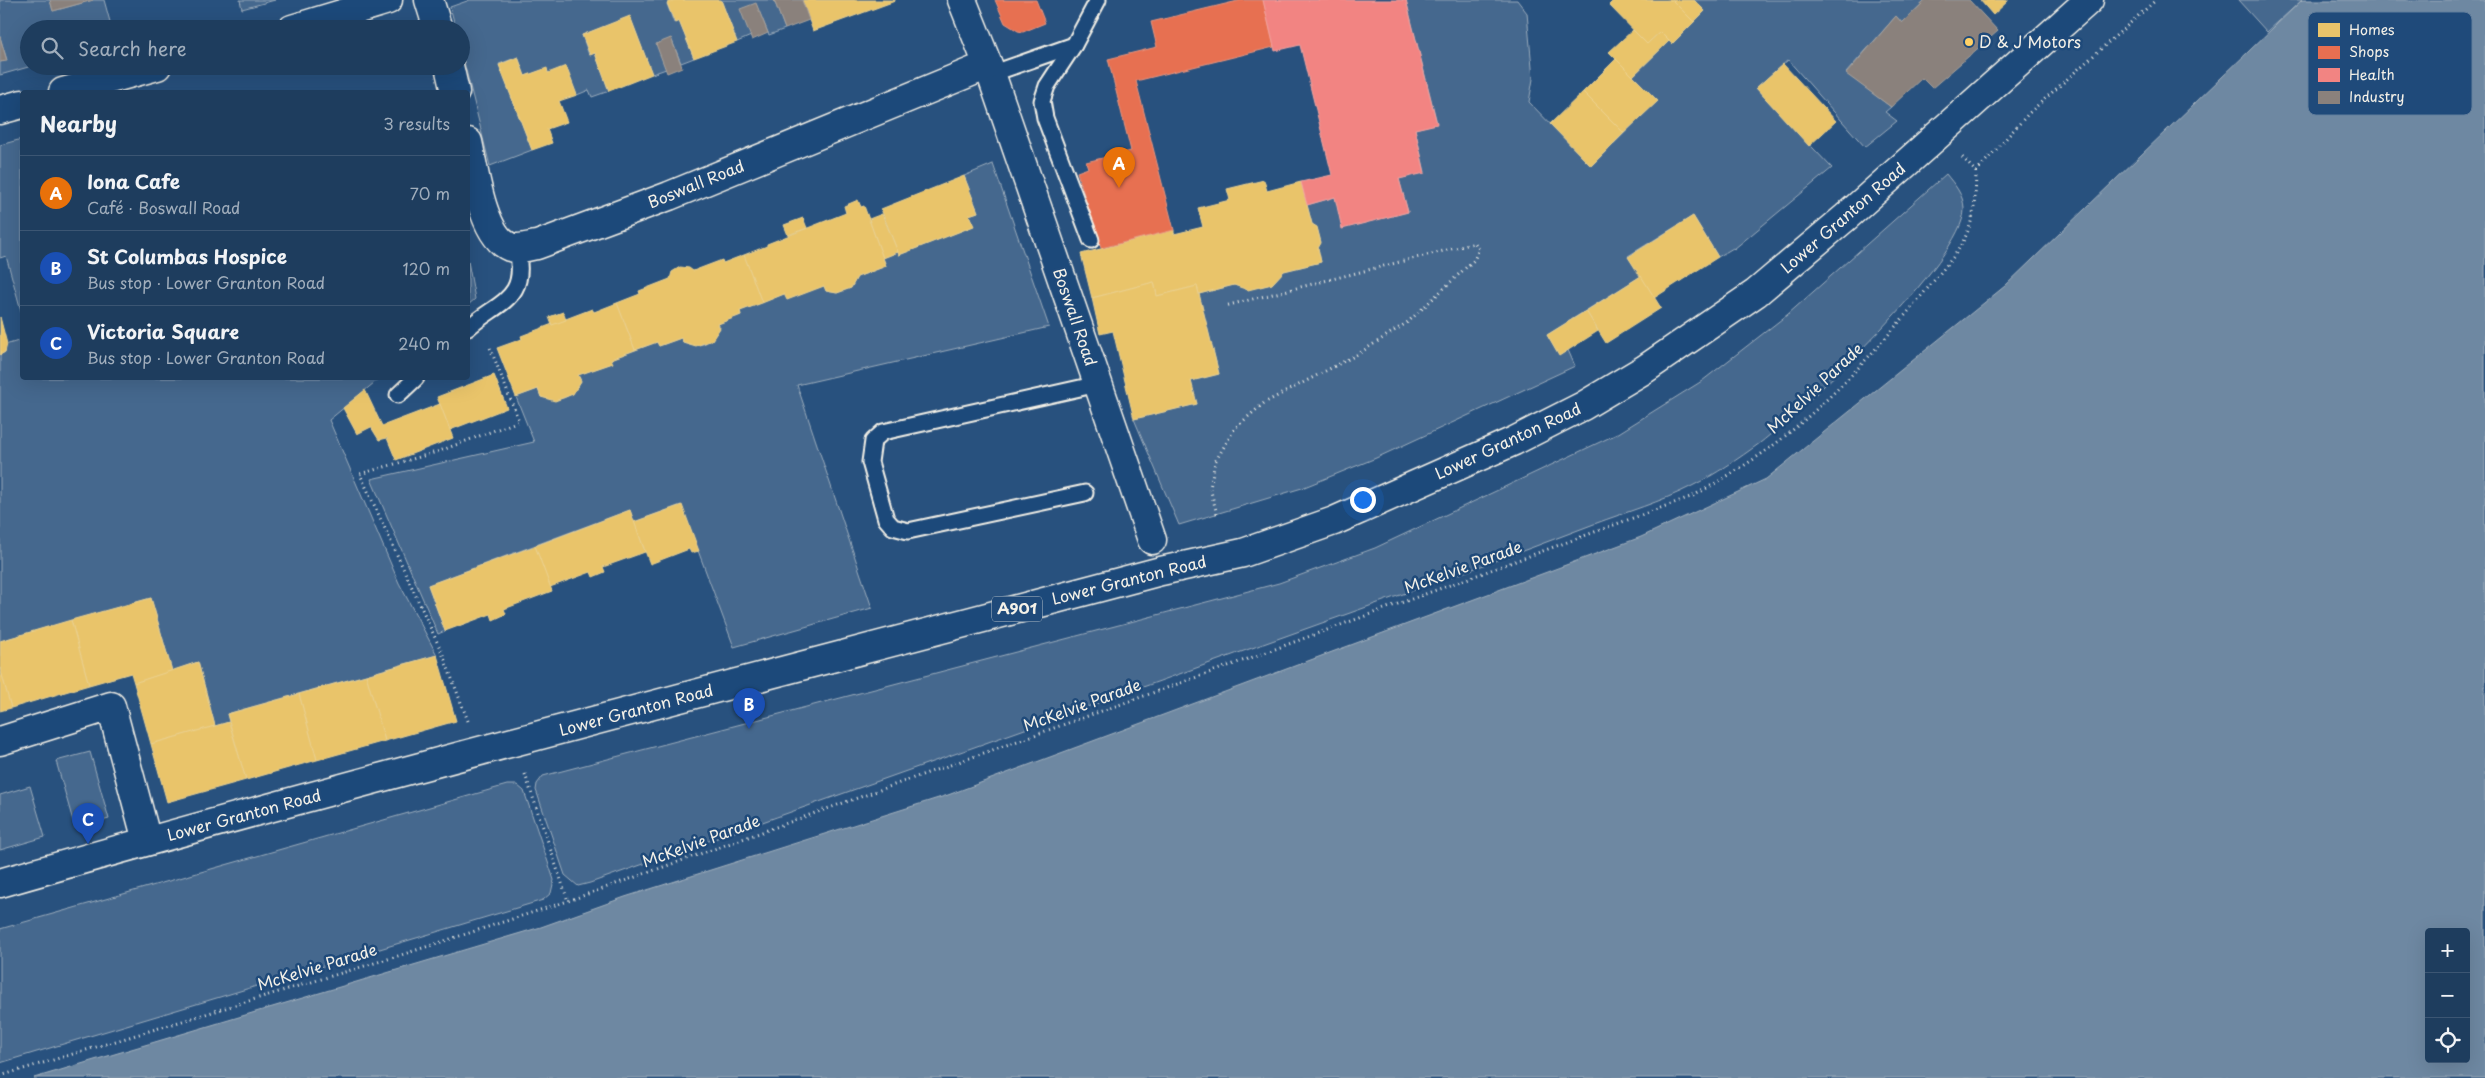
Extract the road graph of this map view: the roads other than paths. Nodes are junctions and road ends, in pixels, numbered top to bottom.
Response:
1 (388, 0) edge
2 (429, 0) edge
3 (962, 0) edge
4 (1098, 0) edge
5 (2089, 0) edge
6 (322, 20) edge
7 (435, 20) edge
8 (1074, 45) junction
9 (990, 70) junction
10 (124, 75) edge
11 (451, 75) edge
12 (70, 90) edge
13 (455, 90) edge
14 (20, 105) edge
15 (0, 110) edge
16 (470, 150) edge
17 (1090, 240) dead end
18 (517, 249) junction
19 (473, 323) edge
20 (414, 380) edge
21 (1098, 384) junction
22 (398, 395) dead end
23 (1085, 492) dead end
24 (1152, 540) dead end
25 (0, 741) edge
26 (147, 841) junction
27 (0, 883) edge

1 - 6 main road
2 - 7 main road
3 - 9 main road, Boswall Road
4 - 8 lane
5 - 26 main road, Lower Granton Road / A901
8 - 9 lane
8 - 17 lane
9 - 18 main road, Boswall Road
9 - 21 main road, Boswall Road
10 - 12 main road
11 - 13 main road
14 - 15 main road
16 - 18 main road
18 - 19 lane
20 - 22 lane
21 - 23 lane
21 - 24 main road, Boswall Road
25 - 26 main road
26 - 27 main road, Lower Granton Road / A901

